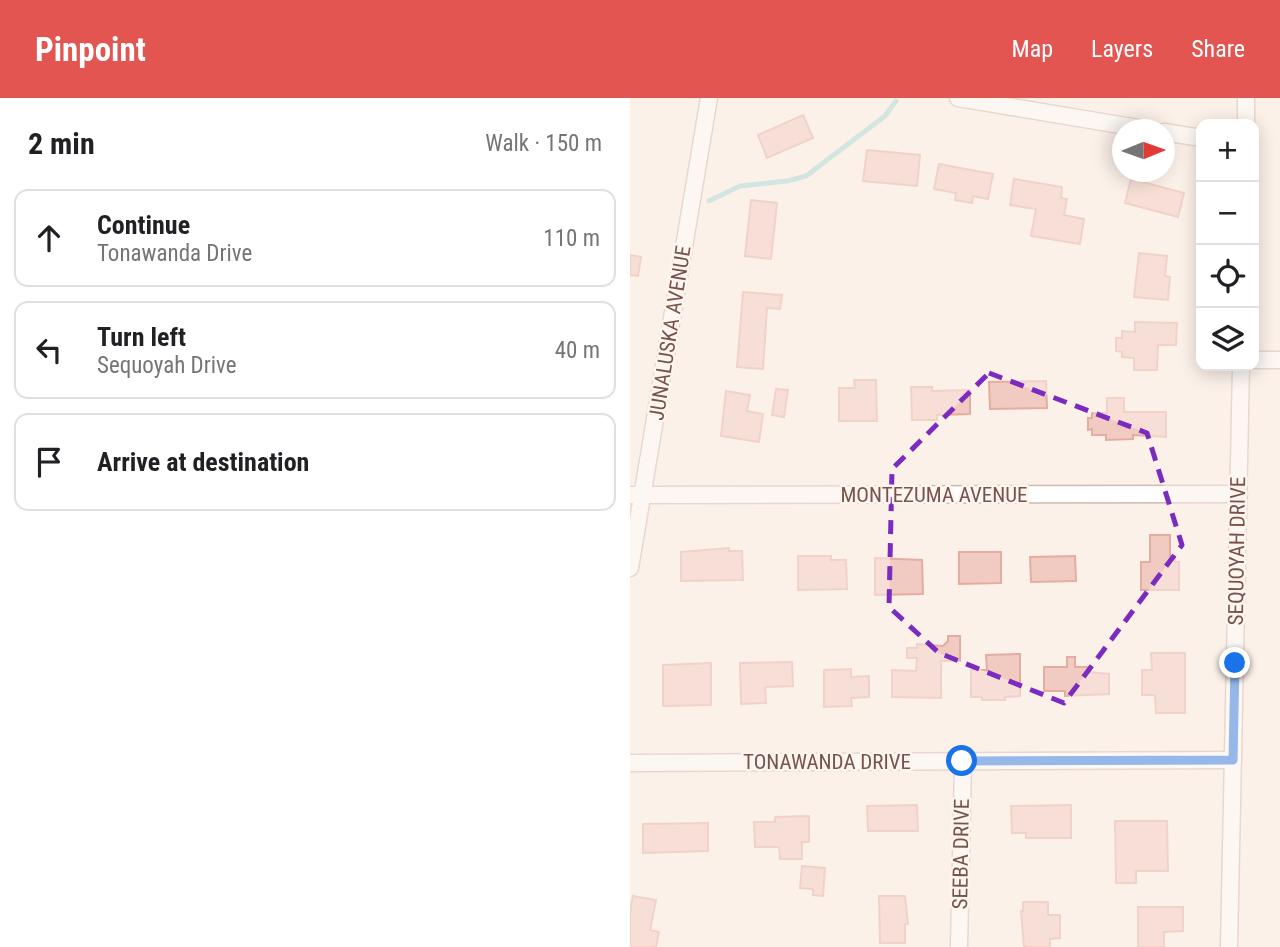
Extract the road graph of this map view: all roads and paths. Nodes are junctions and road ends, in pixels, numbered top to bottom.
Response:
1 (709, 98) edge
2 (958, 98) edge
3 (1246, 98) edge
4 (1246, 119) edge
5 (1112, 124) edge
6 (1175, 134) edge
7 (1196, 137) edge
8 (1259, 360) edge
9 (1280, 360) edge
10 (1241, 371) edge
11 (1239, 494) junction
12 (637, 495) edge
13 (630, 568) edge
14 (1233, 760) junction
15 (962, 761) junction
16 (630, 763) edge
17 (959, 947) edge
18 (1230, 947) edge

1 - 12 street, JUNALUSKA AVENUE
2 - 5 street
3 - 4 street
6 - 7 street
8 - 9 street
10 - 11 street, SEQUOYAH DRIVE
11 - 12 street, MONTEZUMA AVENUE
11 - 14 street, SEQUOYAH DRIVE
12 - 13 street, JUNALUSKA AVENUE
14 - 15 street, TONAWANDA DRIVE
14 - 18 street, SEQUOYAH DRIVE
15 - 16 street, TONAWANDA DRIVE
15 - 17 street, SEEBA DRIVE

